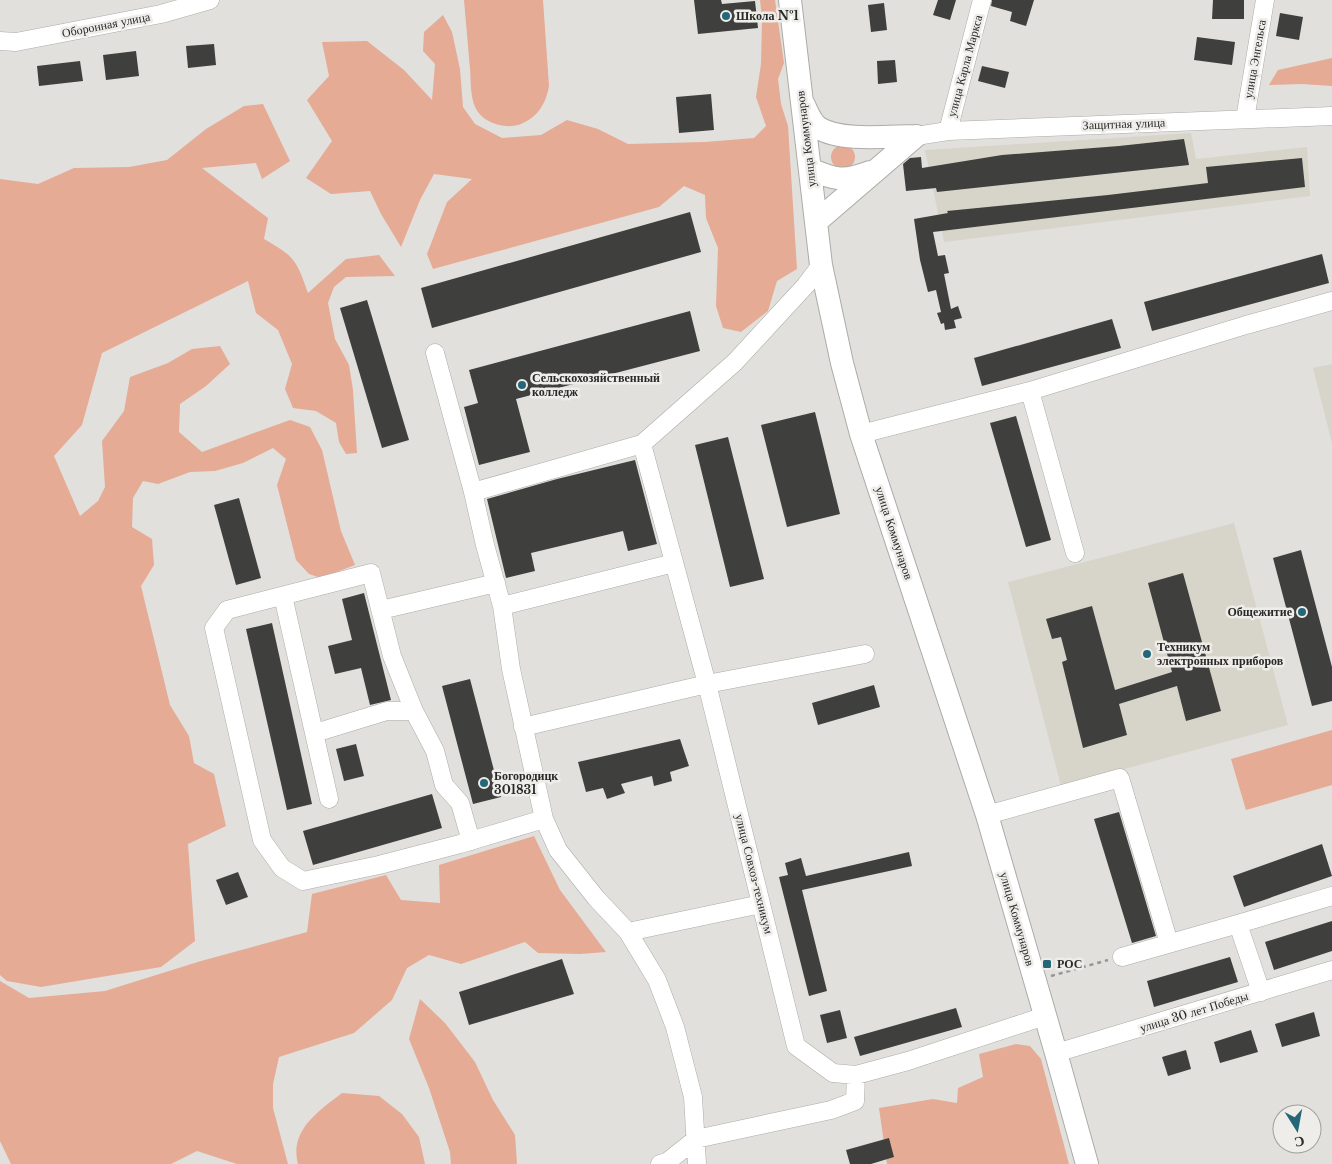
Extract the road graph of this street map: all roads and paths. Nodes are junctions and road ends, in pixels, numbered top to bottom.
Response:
1 (210, 0) edge
2 (790, 0) edge
3 (982, 0) edge
4 (1265, 0) edge
5 (0, 41) edge
6 (802, 101) junction
7 (1332, 116) edge
8 (1245, 119) junction
9 (948, 131) junction
10 (840, 136) junction
11 (916, 136) junction
12 (809, 162) junction
13 (878, 169) junction
14 (816, 222) junction
15 (821, 265) junction
16 (1332, 301) edge
17 (435, 353) dead end
18 (1030, 391) junction
19 (861, 434) junction
20 (642, 444) junction
21 (473, 492) junction
22 (1074, 553) dead end
23 (674, 563) junction
24 (496, 583) junction
25 (283, 596) junction
26 (502, 606) junction
27 (381, 610) junction
28 (865, 654) dead end
29 (707, 684) junction
30 (414, 711) junction
31 (523, 727) junction
32 (315, 733) junction
33 (330, 799) dead end
34 (987, 815) junction
35 (544, 818) junction
36 (470, 841) junction
37 (1332, 896) edge
38 (761, 904) junction
39 (1238, 924) junction
40 (628, 932) junction
41 (1169, 943) junction
42 (1122, 957) joint
43 (1332, 970) edge
44 (1034, 980) junction
45 (1261, 992) junction
46 (1045, 1016) junction
47 (1056, 1053) junction
48 (856, 1075) junction
49 (696, 1140) junction
50 (660, 1164) edge
51 (697, 1164) edge
52 (1087, 1164) edge

1 - 5 street, Оборонная улица
2 - 6 main road, улица Коммунаров
3 - 9 street, улица Карла Маркса
4 - 8 street, улица Энгельса
6 - 10 main road
6 - 12 main road, улица Коммунаров
7 - 8 street, Защитная улица
8 - 9 street, Защитная улица
9 - 11 street, Защитная улица
10 - 11 main road
10 - 12 main road
11 - 13 main road
12 - 13 main road
12 - 14 main road, улица Коммунаров
13 - 14 main road
14 - 15 main road, улица Коммунаров
15 - 19 main road, улица Коммунаров
15 - 20 street
16 - 18 street
17 - 21 street
18 - 19 street
18 - 22 street
19 - 34 main road, улица Коммунаров
20 - 21 street
20 - 23 street, улица Совхоз-техникум
21 - 24 street
23 - 26 street
23 - 29 street, улица Совхоз-техникум
24 - 26 street
24 - 27 street
25 - 27 street
25 - 32 street
25 - 36 street
26 - 31 street
27 - 30 street
28 - 29 street
29 - 31 street
29 - 38 street, улица Совхоз-техникум
30 - 32 street
30 - 36 street
31 - 35 street
32 - 33 street
34 - 41 street
34 - 44 main road, улица Коммунаров
35 - 36 street
35 - 40 street
37 - 39 street
38 - 40 street
38 - 48 street, улица Совхоз-техникум
39 - 41 street
39 - 45 street
40 - 49 street
41 - 42 street
42 - 44 path
43 - 45 street, улица 30 лет Победы
44 - 46 main road, улица Коммунаров
45 - 47 street, улица 30 лет Победы
46 - 47 main road, улица Коммунаров
46 - 48 street, улица Совхоз-техникум
47 - 52 main road, улица Коммунаров
48 - 49 street
49 - 50 street
49 - 51 street

